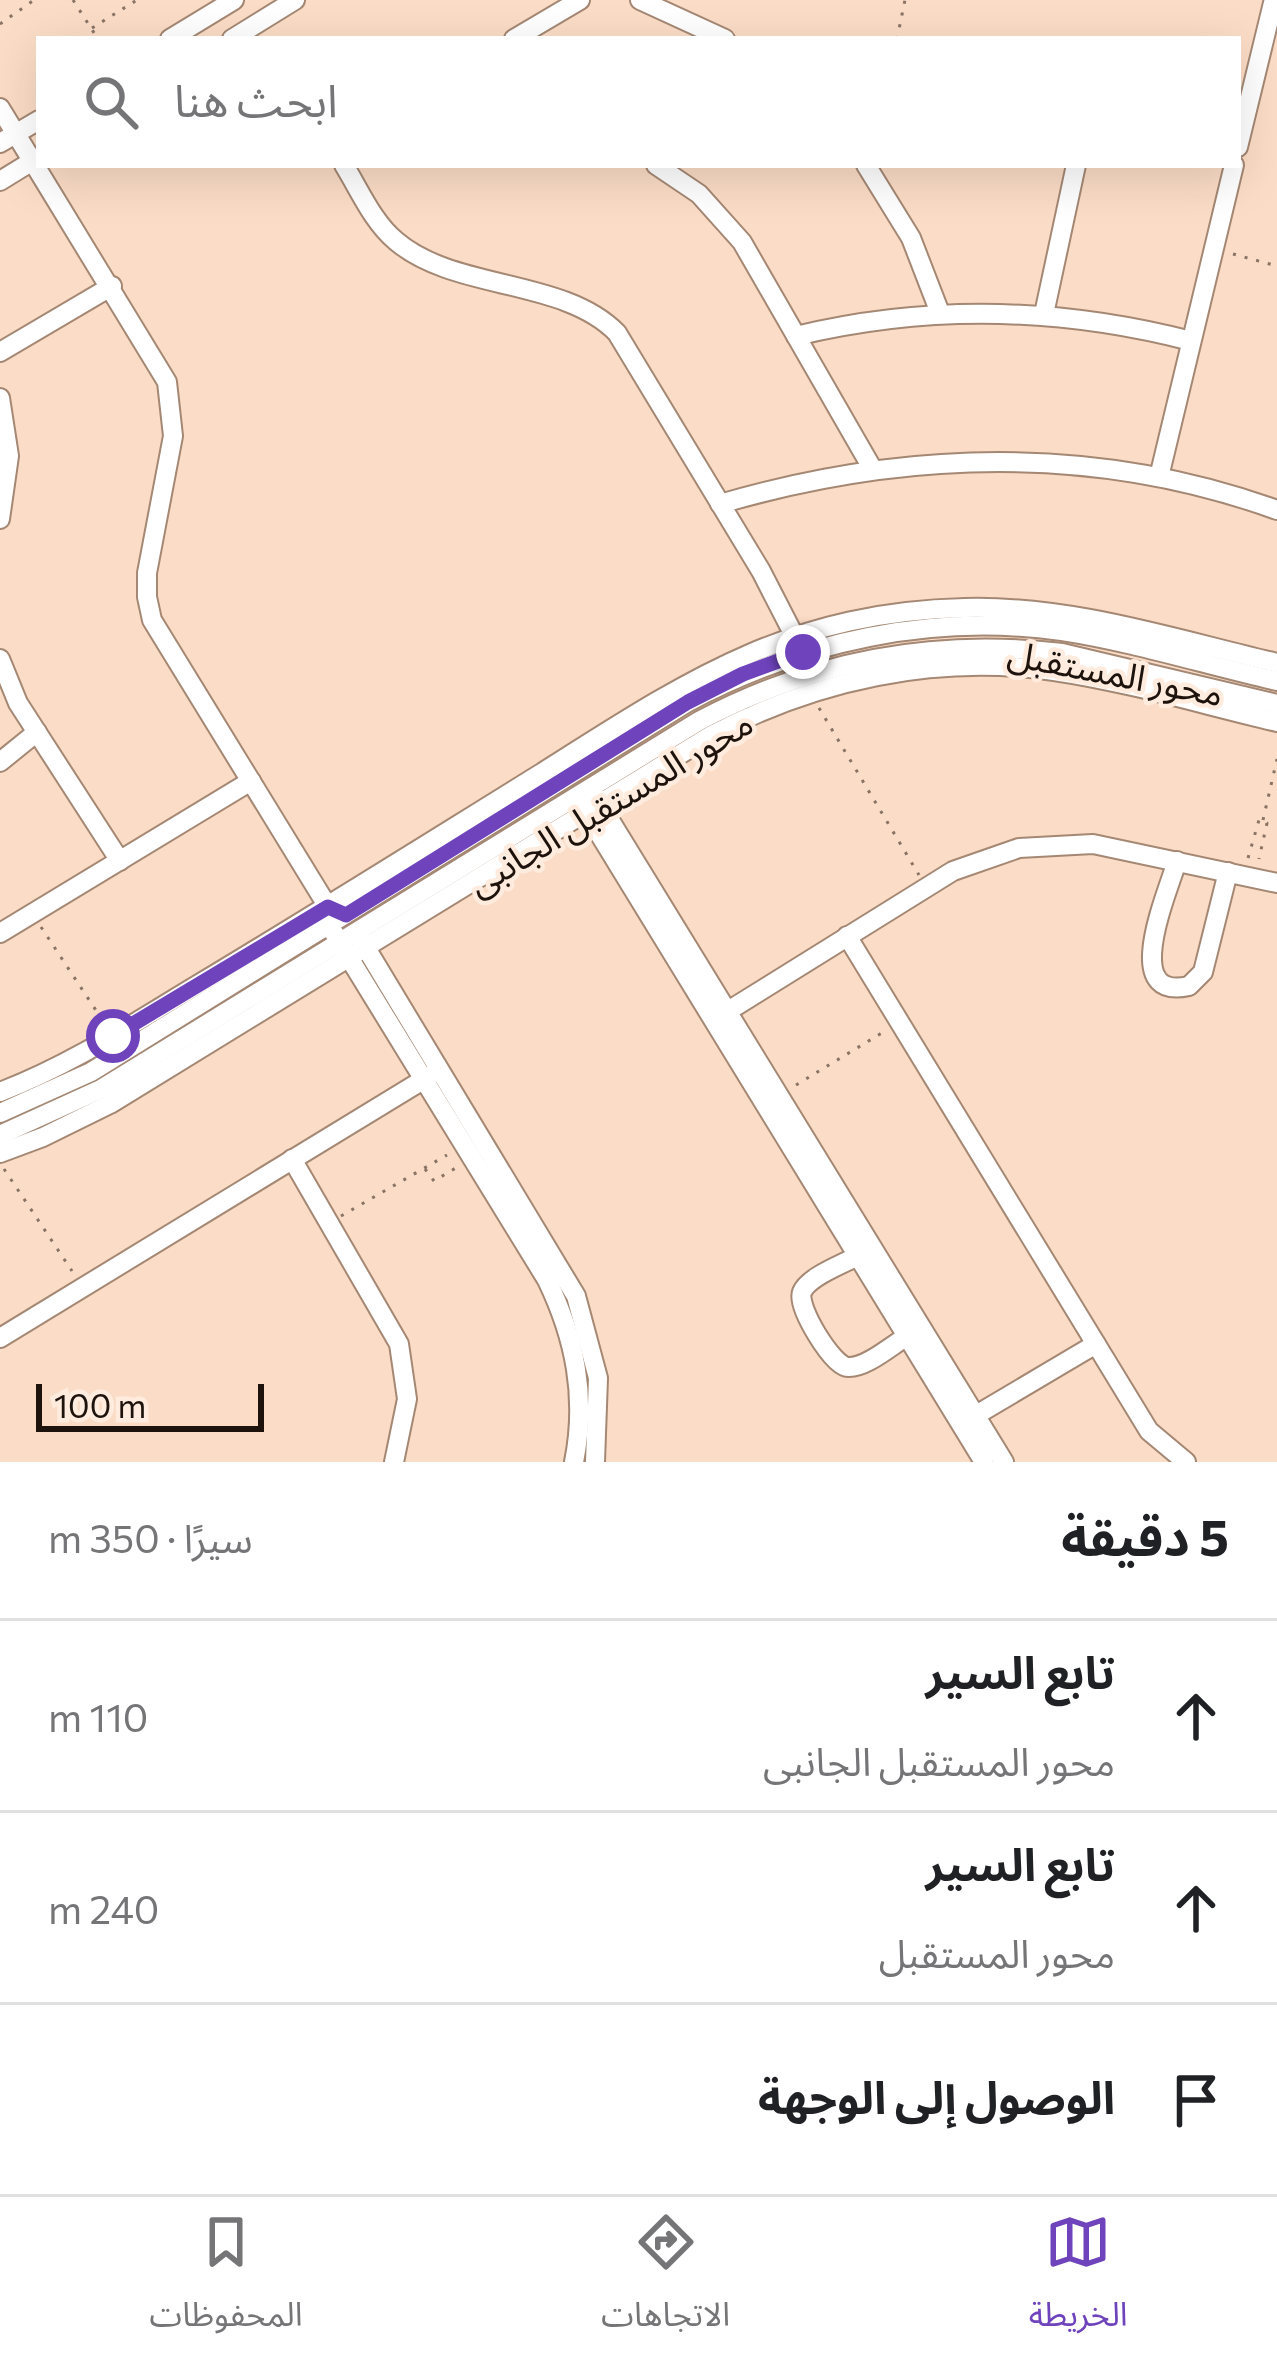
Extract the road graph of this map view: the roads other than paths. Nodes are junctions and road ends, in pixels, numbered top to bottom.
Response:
1 (234, 0) edge
2 (295, 0) edge
3 (580, 0) edge
4 (640, 0) edge
5 (1269, 2) edge
6 (264, 31) edge
7 (175, 36) edge
8 (519, 36) edge
9 (718, 36) edge
10 (0, 108) edge
11 (36, 122) edge
12 (1241, 133) edge
13 (8, 139) edge
14 (36, 158) edge
15 (42, 168) edge
16 (346, 168) edge
17 (660, 168) edge
18 (868, 168) edge
19 (1075, 168) edge
20 (1233, 168) edge
21 (0, 181) edge
22 (112, 286) junction
23 (940, 313) junction
24 (1044, 314) junction
25 (796, 336) junction
26 (1191, 341) junction
27 (0, 352) edge
28 (0, 398) edge
29 (872, 468) junction
30 (1159, 477) junction
31 (720, 504) junction
32 (1277, 509) edge
33 (0, 519) edge
34 (799, 644) junction
35 (0, 659) edge
36 (1275, 667) edge
37 (1277, 704) edge
38 (1277, 722) edge
39 (37, 733) junction
40 (0, 762) edge
41 (573, 775) junction
42 (251, 782) junction
43 (588, 801) junction
44 (507, 805) junction
45 (120, 861) junction
46 (1177, 862) junction
47 (1242, 876) junction
48 (1277, 883) edge
49 (334, 915) junction
50 (0, 933) edge
51 (847, 936) junction
52 (353, 945) junction
53 (719, 1016) junction
54 (432, 1074) junction
55 (0, 1092) edge
56 (0, 1113) edge
57 (0, 1135) edge
58 (0, 1153) edge
59 (292, 1160) junction
60 (857, 1256) junction
61 (906, 1336) junction
62 (0, 1338) edge
63 (1096, 1344) junction
64 (968, 1419) junction
65 (394, 1462) edge
66 (574, 1462) edge
67 (595, 1462) edge
68 (984, 1462) edge
69 (1004, 1462) edge
70 (1186, 1462) edge

1 - 7 street
2 - 6 street
3 - 8 street
4 - 9 street
5 - 12 street
10 - 13 street
11 - 13 street
13 - 14 street
14 - 21 street
15 - 22 street
16 - 31 street
17 - 25 street
18 - 23 street
19 - 24 street
20 - 26 street
22 - 27 street
22 - 42 street
23 - 24 street
23 - 25 street
24 - 26 street
25 - 29 street
26 - 30 street
28 - 33 street
29 - 30 street
29 - 31 street
30 - 32 street
31 - 34 street
34 - 36 street, محور المستقبل الجانبى
34 - 41 street
34 - 44 street, محور المستقبل الجانبى
35 - 39 street
37 - 43 street, محور المستقبل
38 - 43 street, محور المستقبل الجانبى
39 - 40 street
39 - 45 street
41 - 43 street
41 - 44 street
42 - 45 street
42 - 49 street
43 - 52 street, محور المستقبل
43 - 53 street
44 - 49 street, محور المستقبل الجانبى
45 - 50 street
46 - 47 street
46 - 47 street
46 - 51 street
47 - 48 street
49 - 52 street
49 - 55 street, محور المستقبل الجانبى
49 - 56 street
51 - 53 street
51 - 63 street
52 - 54 street
52 - 57 street, محور المستقبل
52 - 58 street
53 - 60 street
53 - 64 street
54 - 59 street
54 - 66 street
54 - 67 street
59 - 62 street
59 - 65 street
60 - 61 street
60 - 61 street
61 - 64 street
63 - 64 street
63 - 70 street
64 - 68 street
64 - 69 street

